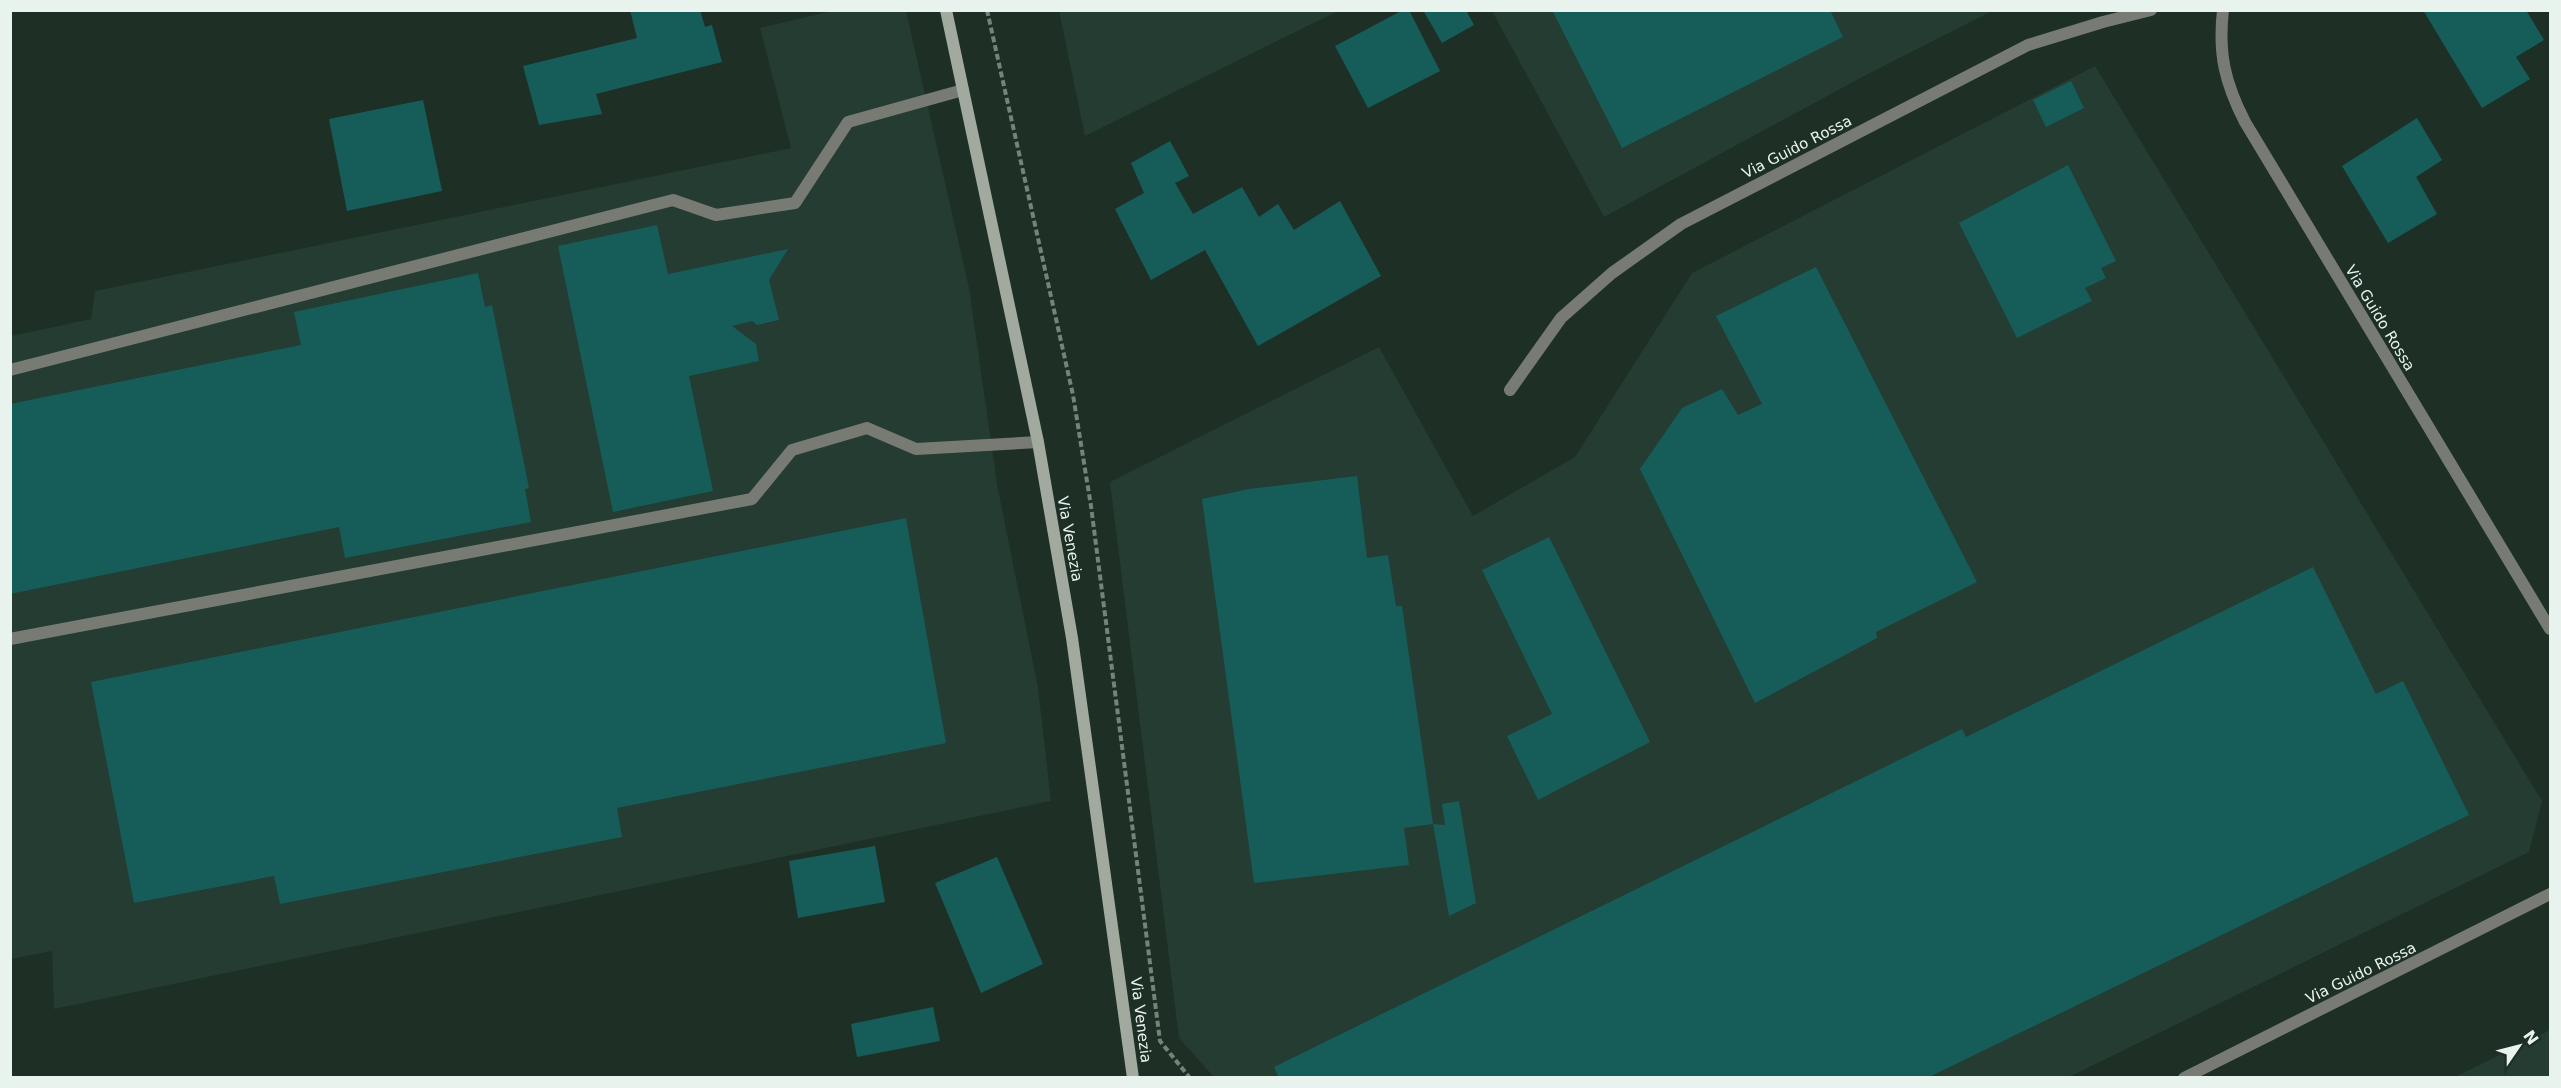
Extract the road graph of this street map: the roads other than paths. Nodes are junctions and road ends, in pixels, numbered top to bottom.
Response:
1 (946, 10) edge
2 (2151, 10) edge
3 (2223, 10) edge
4 (963, 90) junction
5 (10, 370) edge
6 (1510, 390) dead end
7 (1038, 442) junction
8 (2550, 629) edge
9 (10, 639) edge
10 (2550, 894) edge
11 (1133, 1077) edge
12 (2184, 1077) edge

1 - 4 main road, Via Venezia
2 - 6 street, Via Guido Rossa
3 - 8 street, Via Guido Rossa
4 - 5 street
4 - 7 main road, Via Venezia
7 - 9 street
7 - 11 main road, Via Venezia
10 - 12 street, Via Guido Rossa

